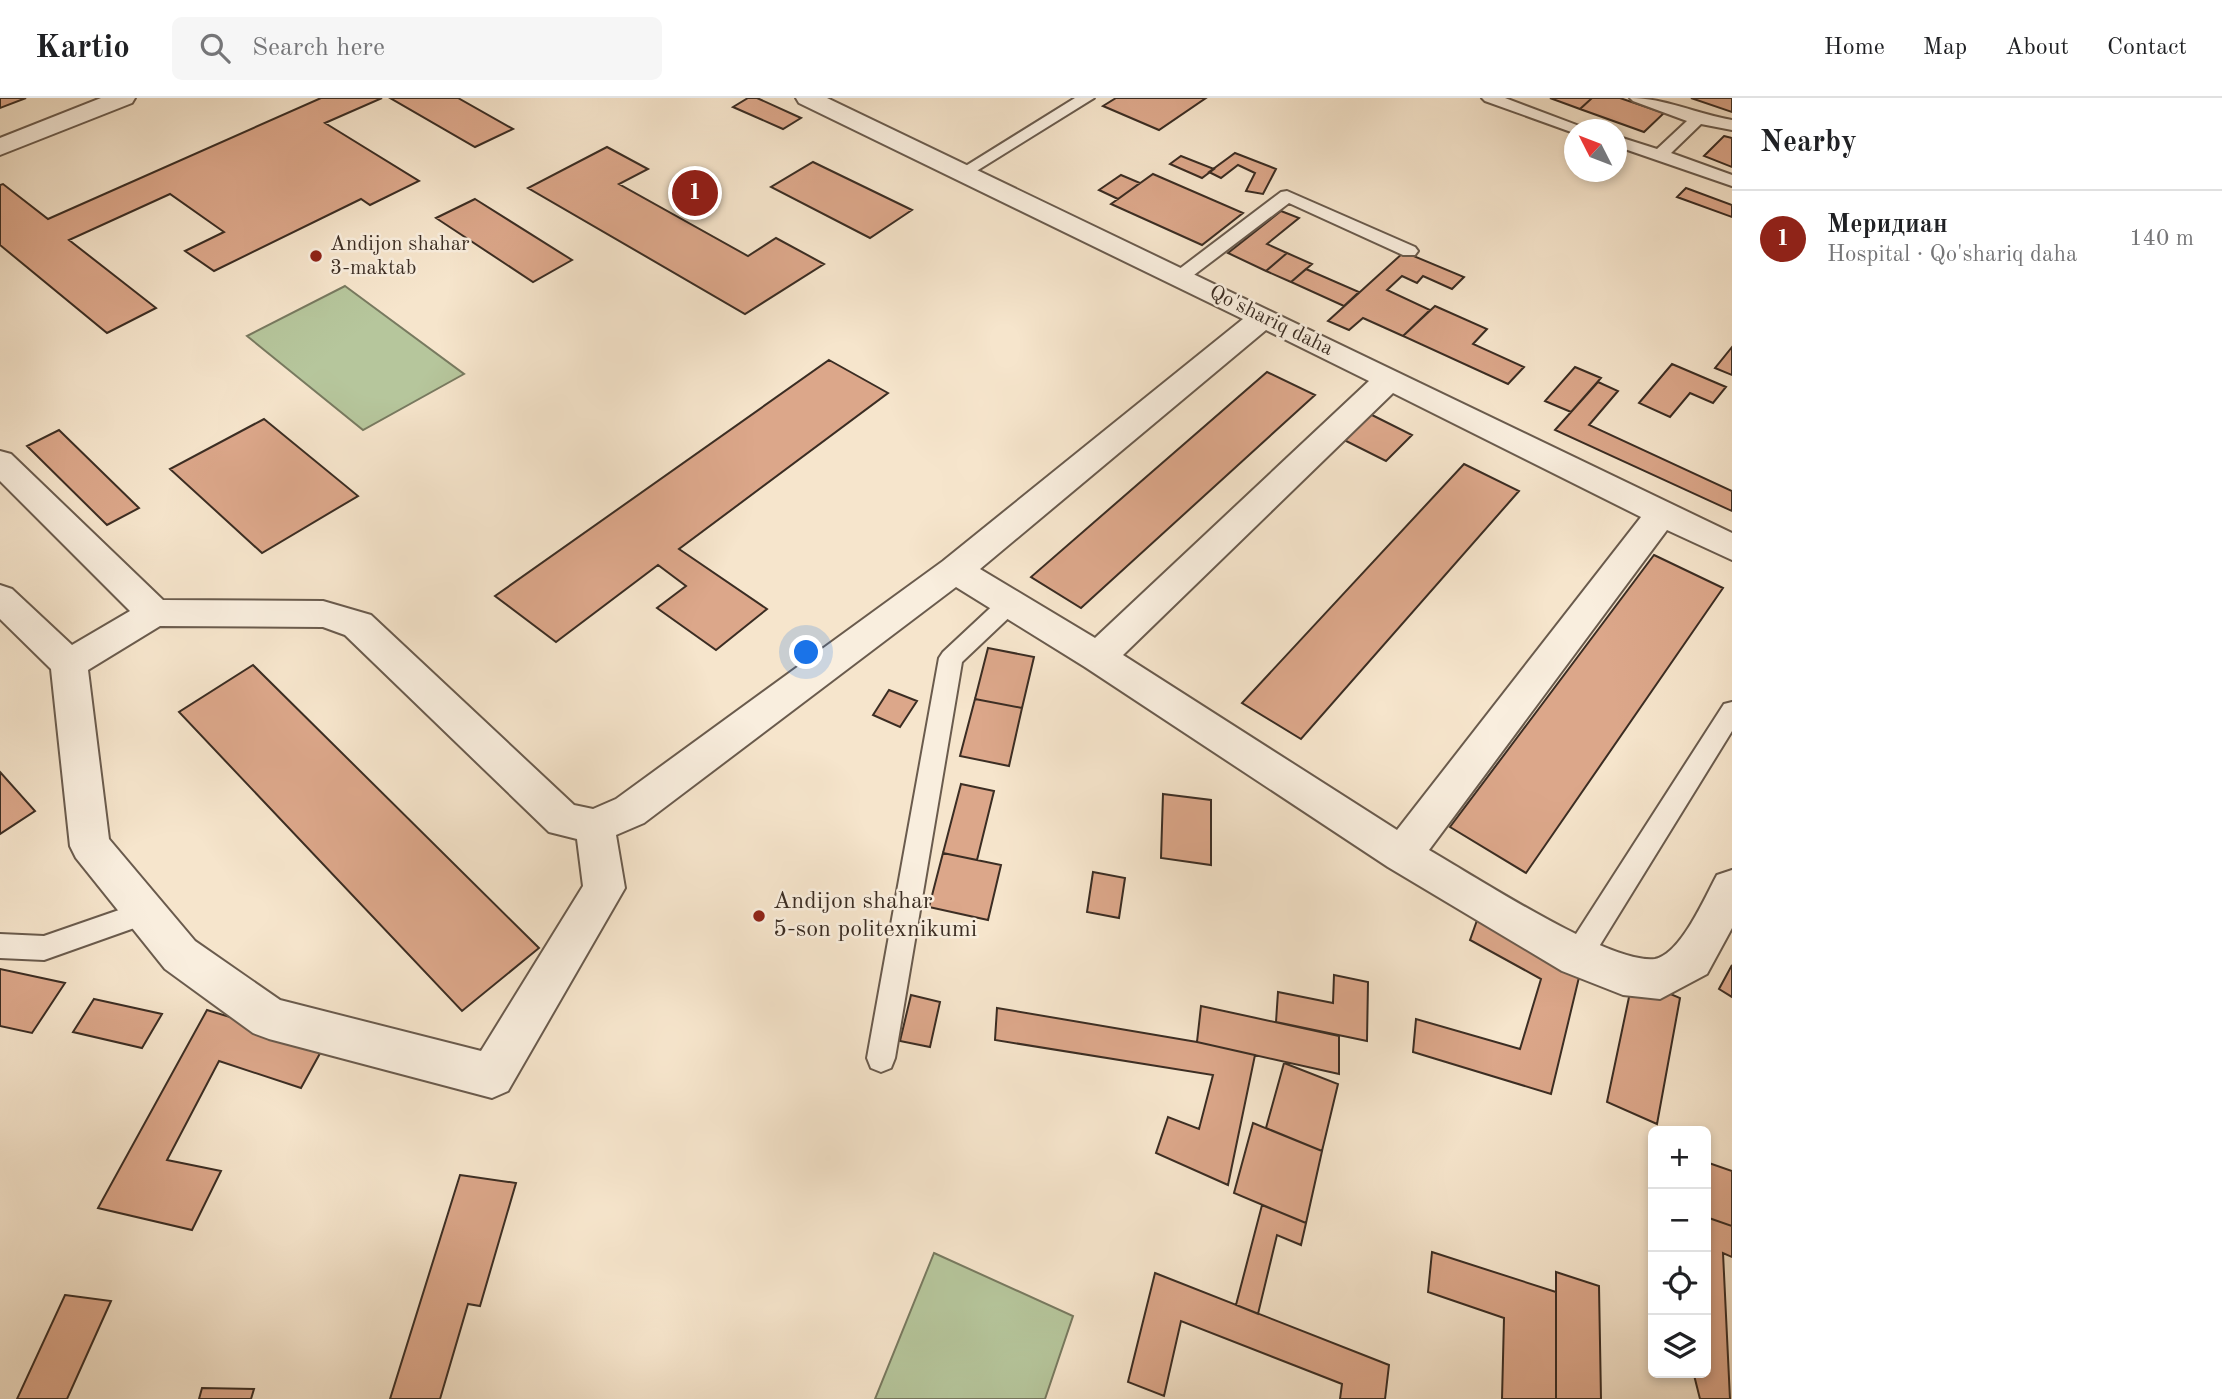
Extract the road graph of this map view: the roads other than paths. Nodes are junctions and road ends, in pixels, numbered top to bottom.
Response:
1 (123, 98) edge
2 (808, 98) edge
3 (1086, 98) edge
4 (1490, 98) edge
5 (1638, 98) edge
6 (1698, 119) junction
7 (1564, 124) edge
8 (1732, 125) edge
9 (1627, 144) edge
10 (0, 147) edge
11 (1660, 155) junction
12 (964, 172) junction
13 (1732, 181) edge
14 (1409, 251) dead end
15 (1180, 276) junction
16 (1264, 317) junction
17 (1390, 379) junction
18 (0, 462) edge
19 (1662, 513) junction
20 (1732, 548) edge
21 (955, 570) junction
22 (0, 598) edge
23 (1010, 603) junction
24 (154, 613) junction
25 (1098, 657) junction
26 (69, 664) junction
27 (1732, 711) edge
28 (595, 826) junction
29 (1402, 855) junction
30 (1732, 888) edge
31 (145, 913) junction
32 (0, 946) edge
33 (1577, 957) junction
34 (881, 1058) dead end

1 - 10 street
2 - 12 street, Qo'shariq daha
3 - 12 lane
4 - 7 lane
5 - 6 lane
6 - 8 lane
6 - 11 lane
9 - 11 lane
11 - 13 lane
12 - 15 street, Qo'shariq daha
14 - 15 lane
15 - 16 street, Qo'shariq daha
16 - 17 street, Qo'shariq daha
16 - 21 street
17 - 19 street, Qo'shariq daha
17 - 25 street
18 - 24 street
19 - 20 street, Qo'shariq daha
19 - 29 street
21 - 23 street
21 - 28 street
22 - 26 street
23 - 25 street
23 - 34 lane
24 - 26 street
24 - 28 street
25 - 29 street
26 - 31 street
27 - 33 lane
28 - 31 street
29 - 33 street
30 - 33 street
31 - 32 lane

